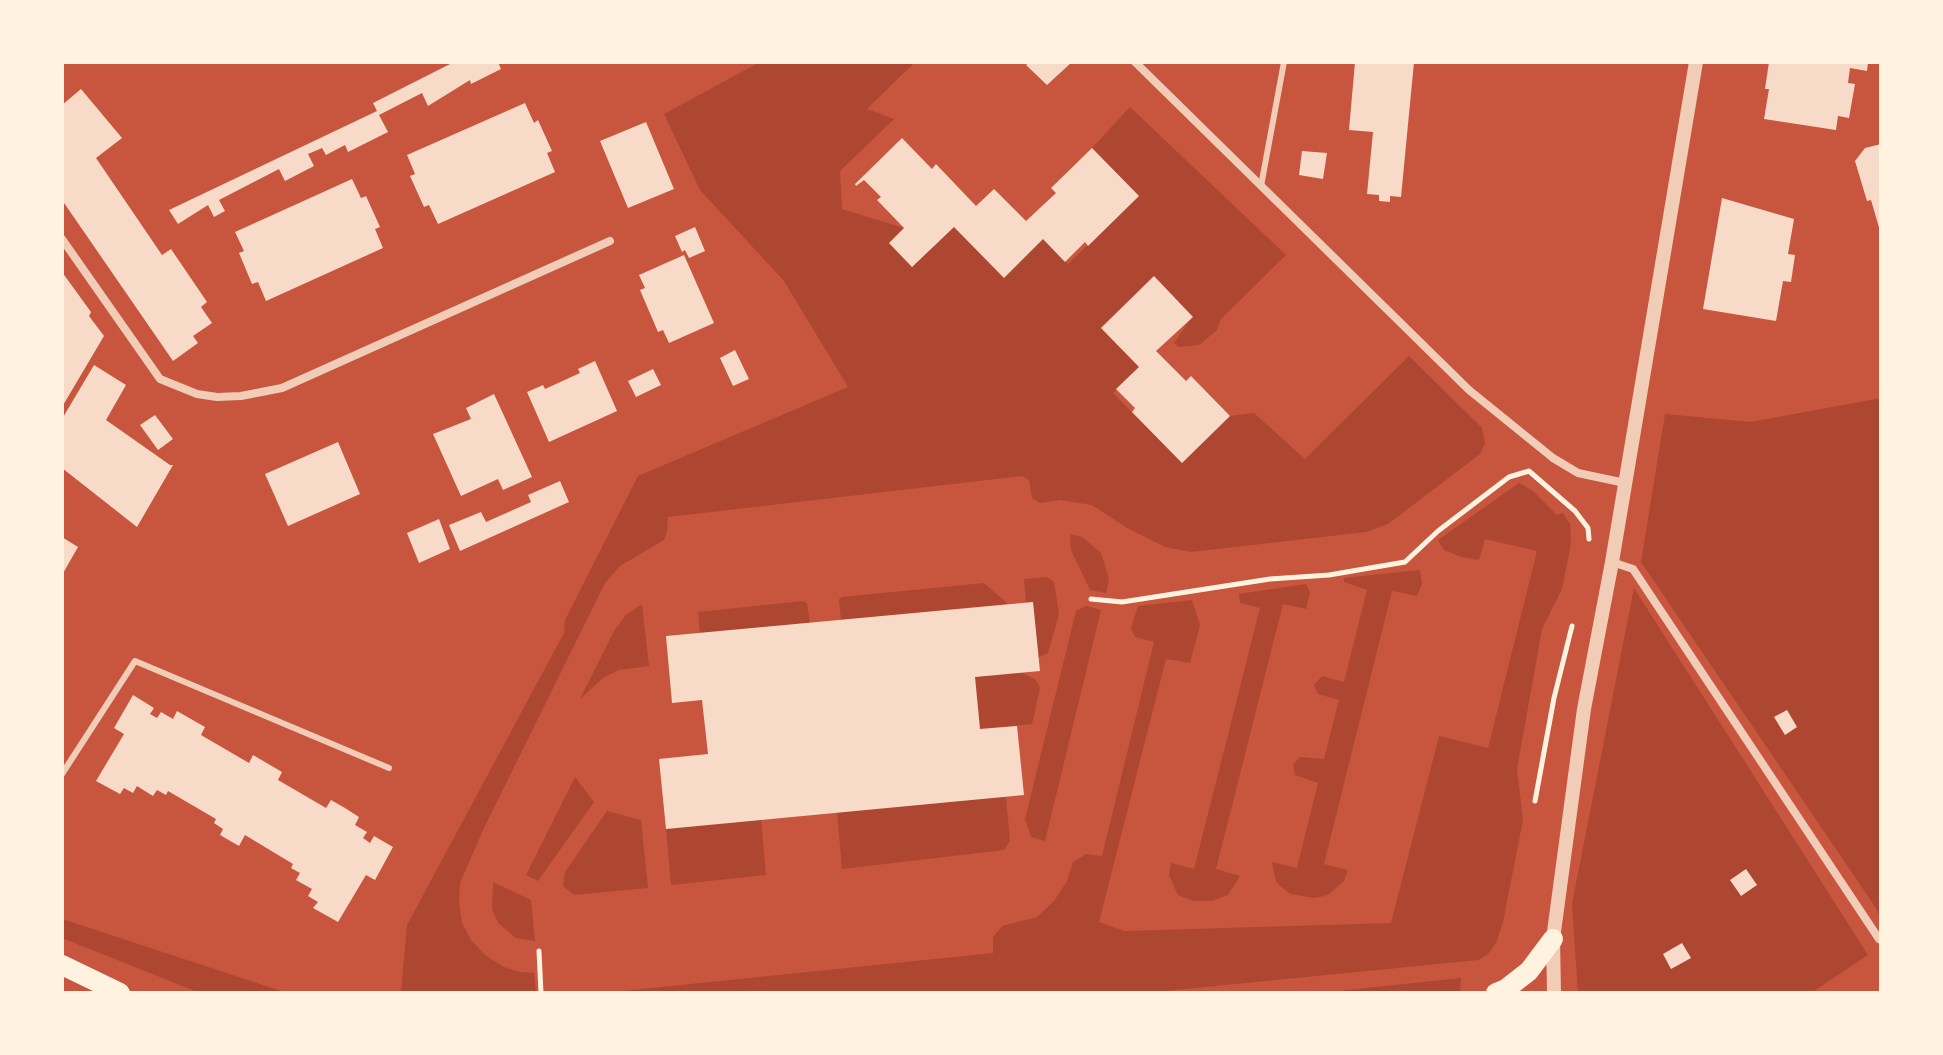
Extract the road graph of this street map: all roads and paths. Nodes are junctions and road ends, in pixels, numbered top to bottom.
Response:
1 (1135, 62) edge
2 (1284, 62) edge
3 (1696, 62) edge
4 (1261, 186) junction
5 (62, 239) edge
6 (610, 241) dead end
7 (1625, 483) junction
8 (1590, 542) dead end
9 (1612, 562) junction
10 (1091, 599) dead end
11 (1574, 621) dead end
12 (389, 768) dead end
13 (62, 774) edge
14 (1535, 801) dead end
15 (1553, 939) junction
16 (1879, 939) dead end
17 (539, 951) dead end
18 (62, 965) edge
19 (120, 993) edge
20 (541, 993) edge
21 (1496, 993) edge
22 (1554, 993) edge

1 - 4 street
2 - 4 lane
3 - 7 street
4 - 7 street
5 - 6 street
7 - 9 street
8 - 10 path
9 - 15 street
9 - 16 street
11 - 14 path
12 - 13 lane
15 - 21 main road
15 - 22 street
17 - 20 path
18 - 19 main road

